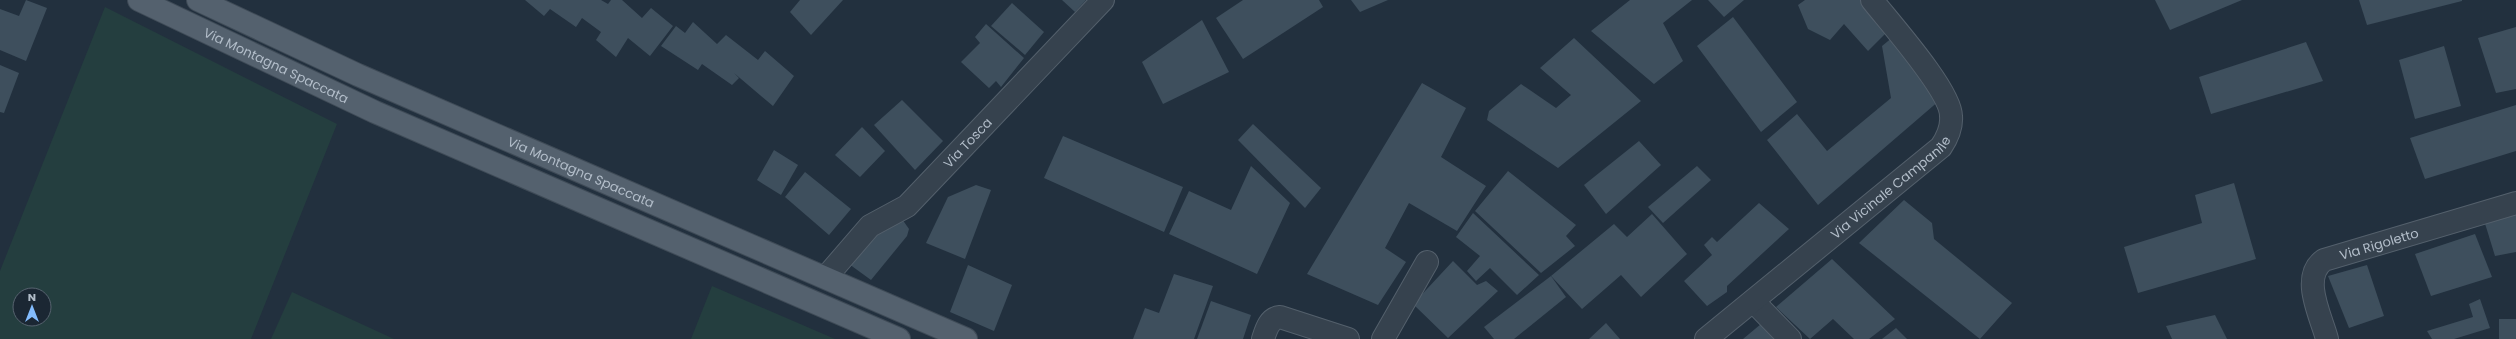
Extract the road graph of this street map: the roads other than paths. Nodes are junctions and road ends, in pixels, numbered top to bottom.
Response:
1 (139, 0) edge
2 (198, 0) edge
3 (1103, 0) edge
4 (1872, 0) edge
5 (2516, 203) edge
6 (1427, 262) dead end
7 (826, 277) junction
8 (1753, 301) junction
9 (899, 339) edge
10 (966, 339) edge
11 (1263, 339) edge
12 (1348, 339) edge
13 (1383, 339) edge
14 (1706, 339) edge
15 (1790, 339) edge
16 (2327, 339) edge

1 - 9 main road, Via Montagna Spaccata
2 - 7 main road, Via Montagna Spaccata
3 - 7 street, Via Tosca
4 - 8 street, Via Vicinale Campanile
5 - 16 street, Via Rigoletto
6 - 13 street
7 - 10 main road, Via Montagna Spaccata
8 - 14 street, Via Vicinale Campanile
8 - 15 street
11 - 12 street

